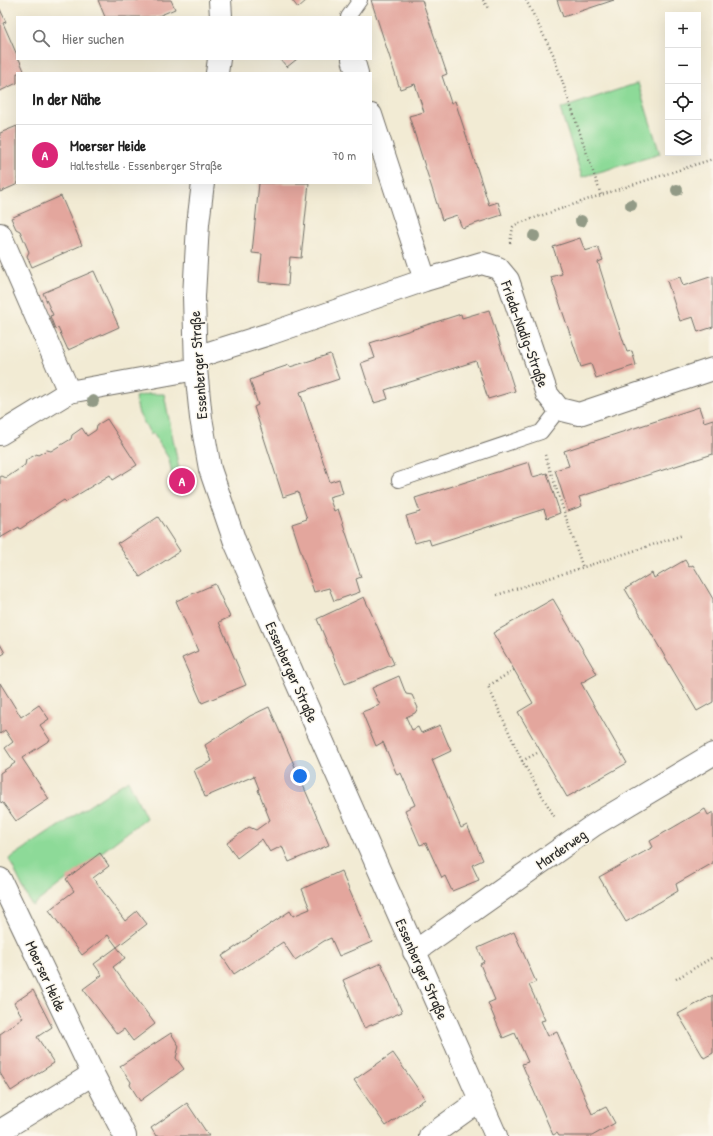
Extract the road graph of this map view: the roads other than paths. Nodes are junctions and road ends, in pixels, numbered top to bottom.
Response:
1 (220, 0) edge
2 (360, 0) edge
3 (221, 16) edge
4 (349, 16) edge
5 (219, 60) edge
6 (352, 60) edge
7 (217, 72) edge
8 (357, 72) edge
9 (372, 118) edge
10 (203, 184) edge
11 (0, 234) edge
12 (426, 280) junction
13 (196, 363) junction
14 (713, 369) edge
15 (69, 392) junction
16 (559, 409) junction
17 (0, 434) edge
18 (399, 480) dead end
19 (713, 754) edge
20 (0, 879) edge
21 (414, 952) junction
22 (93, 1074) junction
23 (480, 1100) junction
24 (0, 1131) edge
25 (125, 1136) edge
26 (430, 1136) edge
27 (496, 1136) edge

1 - 3 street
2 - 4 lane
5 - 7 street
6 - 8 street
9 - 12 street
10 - 13 street, Essenberger Straße
11 - 15 street
12 - 13 street, Frieda-Nadig-Straße
12 - 16 street, Frieda-Nadig-Straße
13 - 15 street
13 - 21 street, Essenberger Straße
14 - 16 street
15 - 17 street
16 - 18 lane
19 - 21 street, Marderweg
20 - 22 street, Moerser Heide
21 - 23 street, Essenberger Straße
22 - 24 street
22 - 25 street, Moerser Heide
23 - 26 street
23 - 27 street, Essenberger Straße

